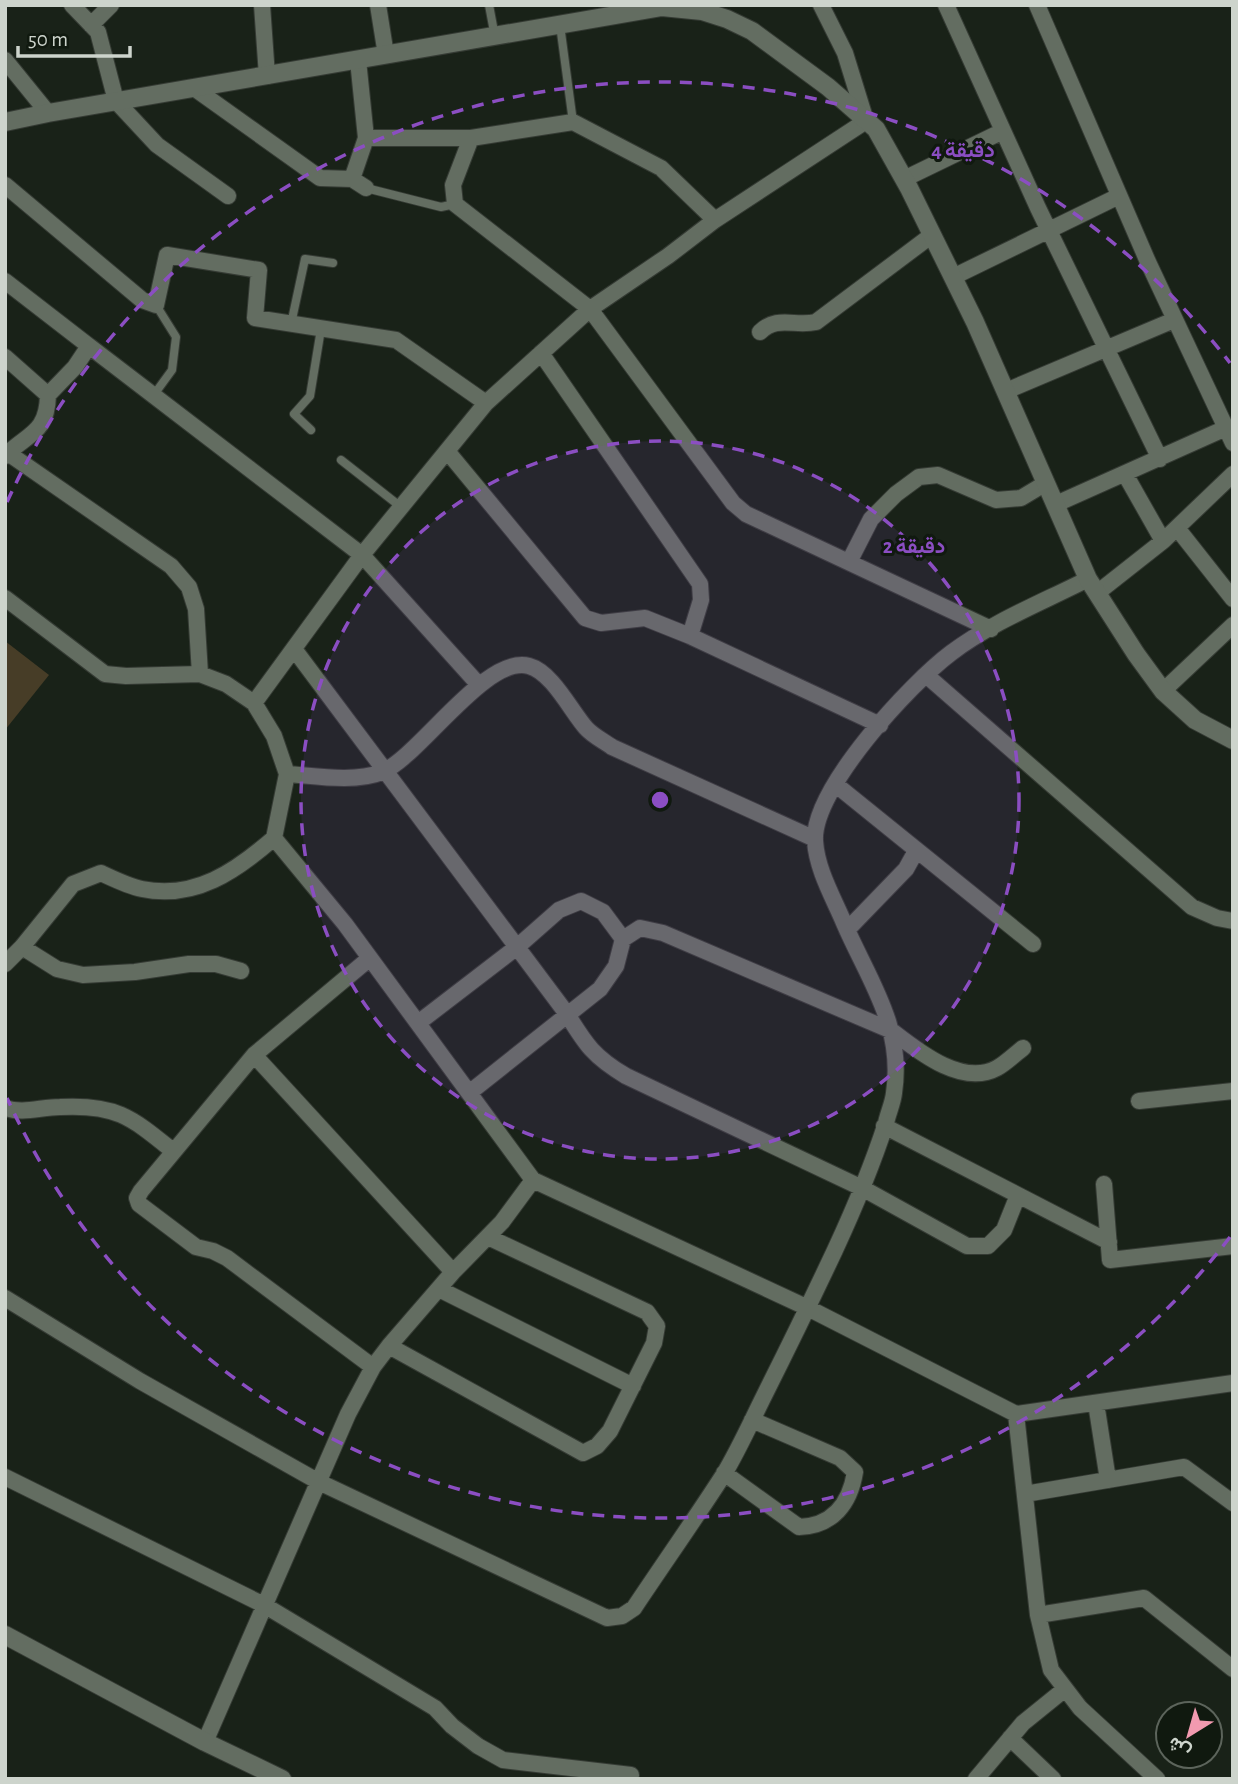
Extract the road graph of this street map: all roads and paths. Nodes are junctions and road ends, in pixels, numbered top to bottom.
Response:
1 (72, 5) edge
2 (111, 5) edge
3 (262, 5) edge
4 (378, 5) edge
5 (489, 5) edge
6 (609, 5) edge
7 (821, 5) edge
8 (946, 5) edge
9 (1037, 5) edge
10 (593, 19) junction
11 (91, 25) junction
12 (560, 25) junction
13 (495, 37) junction
14 (386, 55) junction
15 (5, 60) edge
16 (358, 60) junction
17 (267, 76) junction
18 (194, 88) junction
19 (116, 101) junction
20 (48, 113) junction
21 (866, 121) junction
22 (5, 122) edge
23 (573, 122) junction
24 (1003, 131) junction
25 (366, 138) junction
26 (471, 138) junction
27 (352, 179) junction
28 (904, 179) junction
29 (5, 185) edge
30 (366, 188) joint
31 (1119, 196) junction
32 (228, 197) dead end
33 (455, 204) junction
34 (715, 220) junction
35 (1049, 231) junction
36 (932, 235) junction
37 (333, 263) dead end
38 (953, 277) junction
39 (5, 281) edge
40 (156, 305) junction
41 (590, 309) junction
42 (1174, 320) junction
43 (291, 324) junction
44 (321, 329) junction
45 (760, 332) dead end
46 (89, 346) junction
47 (1107, 349) junction
48 (541, 353) junction
49 (5, 356) edge
50 (1006, 391) junction
51 (48, 395) junction
52 (153, 396) junction
53 (486, 403) junction
54 (311, 430) dead end
55 (1229, 435) edge
56 (447, 451) junction
57 (6, 453) edge
58 (1160, 459) junction
59 (341, 460) dead end
60 (1125, 474) junction
61 (1233, 474) edge
62 (1046, 482) junction
63 (1056, 504) junction
64 (401, 507) junction
65 (1177, 528) junction
66 (1163, 541) junction
67 (362, 555) junction
68 (849, 562) junction
69 (1093, 586) junction
70 (5, 598) edge
71 (1233, 599) edge
72 (1233, 625) edge
73 (991, 629) junction
74 (690, 636) junction
75 (294, 649) junction
76 (201, 674) junction
77 (926, 675) junction
78 (479, 685) junction
79 (1163, 691) junction
80 (254, 703) junction
81 (880, 725) junction
82 (1232, 740) edge
83 (383, 771) junction
84 (287, 774) junction
85 (835, 784) junction
86 (274, 838) junction
87 (815, 839) junction
88 (916, 851) junction
89 (1233, 921) edge
90 (847, 930) junction
91 (623, 939) junction
92 (1034, 944) dead end
93 (22, 947) junction
94 (517, 947) junction
95 (370, 958) junction
96 (5, 964) edge
97 (241, 971) dead end
98 (567, 1014) junction
99 (418, 1023) junction
100 (892, 1031) junction
101 (1024, 1048) dead end
102 (254, 1055) junction
103 (1233, 1091) edge
104 (469, 1093) junction
105 (1139, 1101) dead end
106 (5, 1108) edge
107 (884, 1126) junction
108 (173, 1151) junction
109 (533, 1180) junction
110 (1104, 1184) dead end
111 (862, 1188) junction
112 (1018, 1195) junction
113 (488, 1237) junction
114 (1109, 1241) junction
115 (1233, 1246) edge
116 (453, 1272) junction
117 (439, 1289) junction
118 (5, 1298) edge
119 (808, 1308) junction
120 (389, 1346) junction
121 (373, 1367) junction
122 (1233, 1382) edge
123 (634, 1386) junction
124 (1096, 1403) junction
125 (1016, 1415) junction
126 (752, 1420) junction
127 (724, 1473) junction
128 (5, 1477) edge
129 (1108, 1480) junction
130 (319, 1482) junction
131 (1025, 1494) junction
132 (1233, 1503) edge
133 (264, 1605) junction
134 (1038, 1615) junction
135 (5, 1635) edge
136 (1233, 1669) edge
137 (1065, 1689) junction
138 (1010, 1738) junction
139 (205, 1742) junction
140 (631, 1775) dead end
141 (282, 1779) edge
142 (976, 1779) edge
143 (1052, 1779) edge
144 (1157, 1779) edge

1 - 11 street
2 - 11 street
3 - 17 street
4 - 14 street
5 - 13 lane
6 - 10 street
7 - 21 street
8 - 24 street
9 - 31 street
10 - 12 street
10 - 21 street
11 - 19 street
12 - 13 street
12 - 23 lane
13 - 14 street
14 - 16 street
15 - 20 street
16 - 17 street
16 - 25 street
17 - 18 street
18 - 19 street
18 - 27 street
19 - 20 street
19 - 32 street
20 - 22 street
21 - 28 street
21 - 34 street
23 - 26 street
23 - 34 street
24 - 28 street
24 - 35 street
25 - 26 street
25 - 27 street
26 - 33 street
27 - 30 street
28 - 36 street
29 - 40 street
30 - 33 lane
31 - 35 street
31 - 42 street
33 - 41 street
34 - 41 street
35 - 38 street
35 - 47 street
36 - 38 street
36 - 45 street
37 - 43 lane
38 - 50 street
39 - 46 street
40 - 43 street
40 - 52 lane
41 - 48 street
41 - 68 street
42 - 47 street
42 - 55 street
43 - 44 street
44 - 53 street
44 - 54 lane
46 - 51 street
46 - 52 street
47 - 50 street
47 - 58 street
48 - 53 street
48 - 74 street
49 - 51 street
50 - 62 street
51 - 57 street
52 - 67 street
53 - 56 street
55 - 58 street
56 - 64 street
56 - 74 street
57 - 76 street
58 - 60 street
59 - 64 lane
60 - 63 street
60 - 66 street
61 - 65 street
62 - 63 street
62 - 68 street
63 - 69 street
64 - 67 street
65 - 66 street
65 - 71 street
66 - 69 street
67 - 75 street
67 - 78 street
68 - 73 street
69 - 73 street
69 - 79 street
70 - 76 street
72 - 79 street
73 - 77 street
74 - 81 street
75 - 80 street
75 - 83 street
76 - 80 street
77 - 81 street
77 - 89 street
78 - 83 street
78 - 87 street
79 - 82 street
80 - 84 street
81 - 85 street
83 - 84 street
83 - 94 street
84 - 86 street
85 - 87 street
85 - 88 street
86 - 93 street
86 - 95 street
87 - 90 street
88 - 90 street
88 - 92 street
90 - 100 street
91 - 94 street
91 - 98 street
91 - 100 street
93 - 96 street
93 - 97 street
94 - 98 street
94 - 99 street
95 - 99 street
95 - 102 street
98 - 104 street
98 - 111 street
99 - 104 street
100 - 101 street
100 - 107 street
102 - 108 street
102 - 116 street
103 - 105 street
104 - 109 street
106 - 108 street
107 - 111 street
107 - 112 street
108 - 121 street
109 - 113 street
109 - 119 street
110 - 114 street
111 - 112 street
111 - 119 street
112 - 114 street
113 - 116 street
113 - 123 street
114 - 115 street
116 - 117 street
117 - 120 street
117 - 123 street
118 - 130 street
119 - 125 street
119 - 126 street
120 - 121 street
120 - 123 street
121 - 130 street
122 - 124 street
124 - 125 street
124 - 129 street
125 - 131 street
126 - 127 street
126 - 127 street
127 - 130 street
128 - 133 street
129 - 131 street
129 - 132 street
130 - 133 street
131 - 134 street
133 - 139 street
133 - 140 street
134 - 136 street
134 - 137 street
135 - 139 street
137 - 138 street
137 - 144 street
138 - 142 street
138 - 143 street
139 - 141 street

